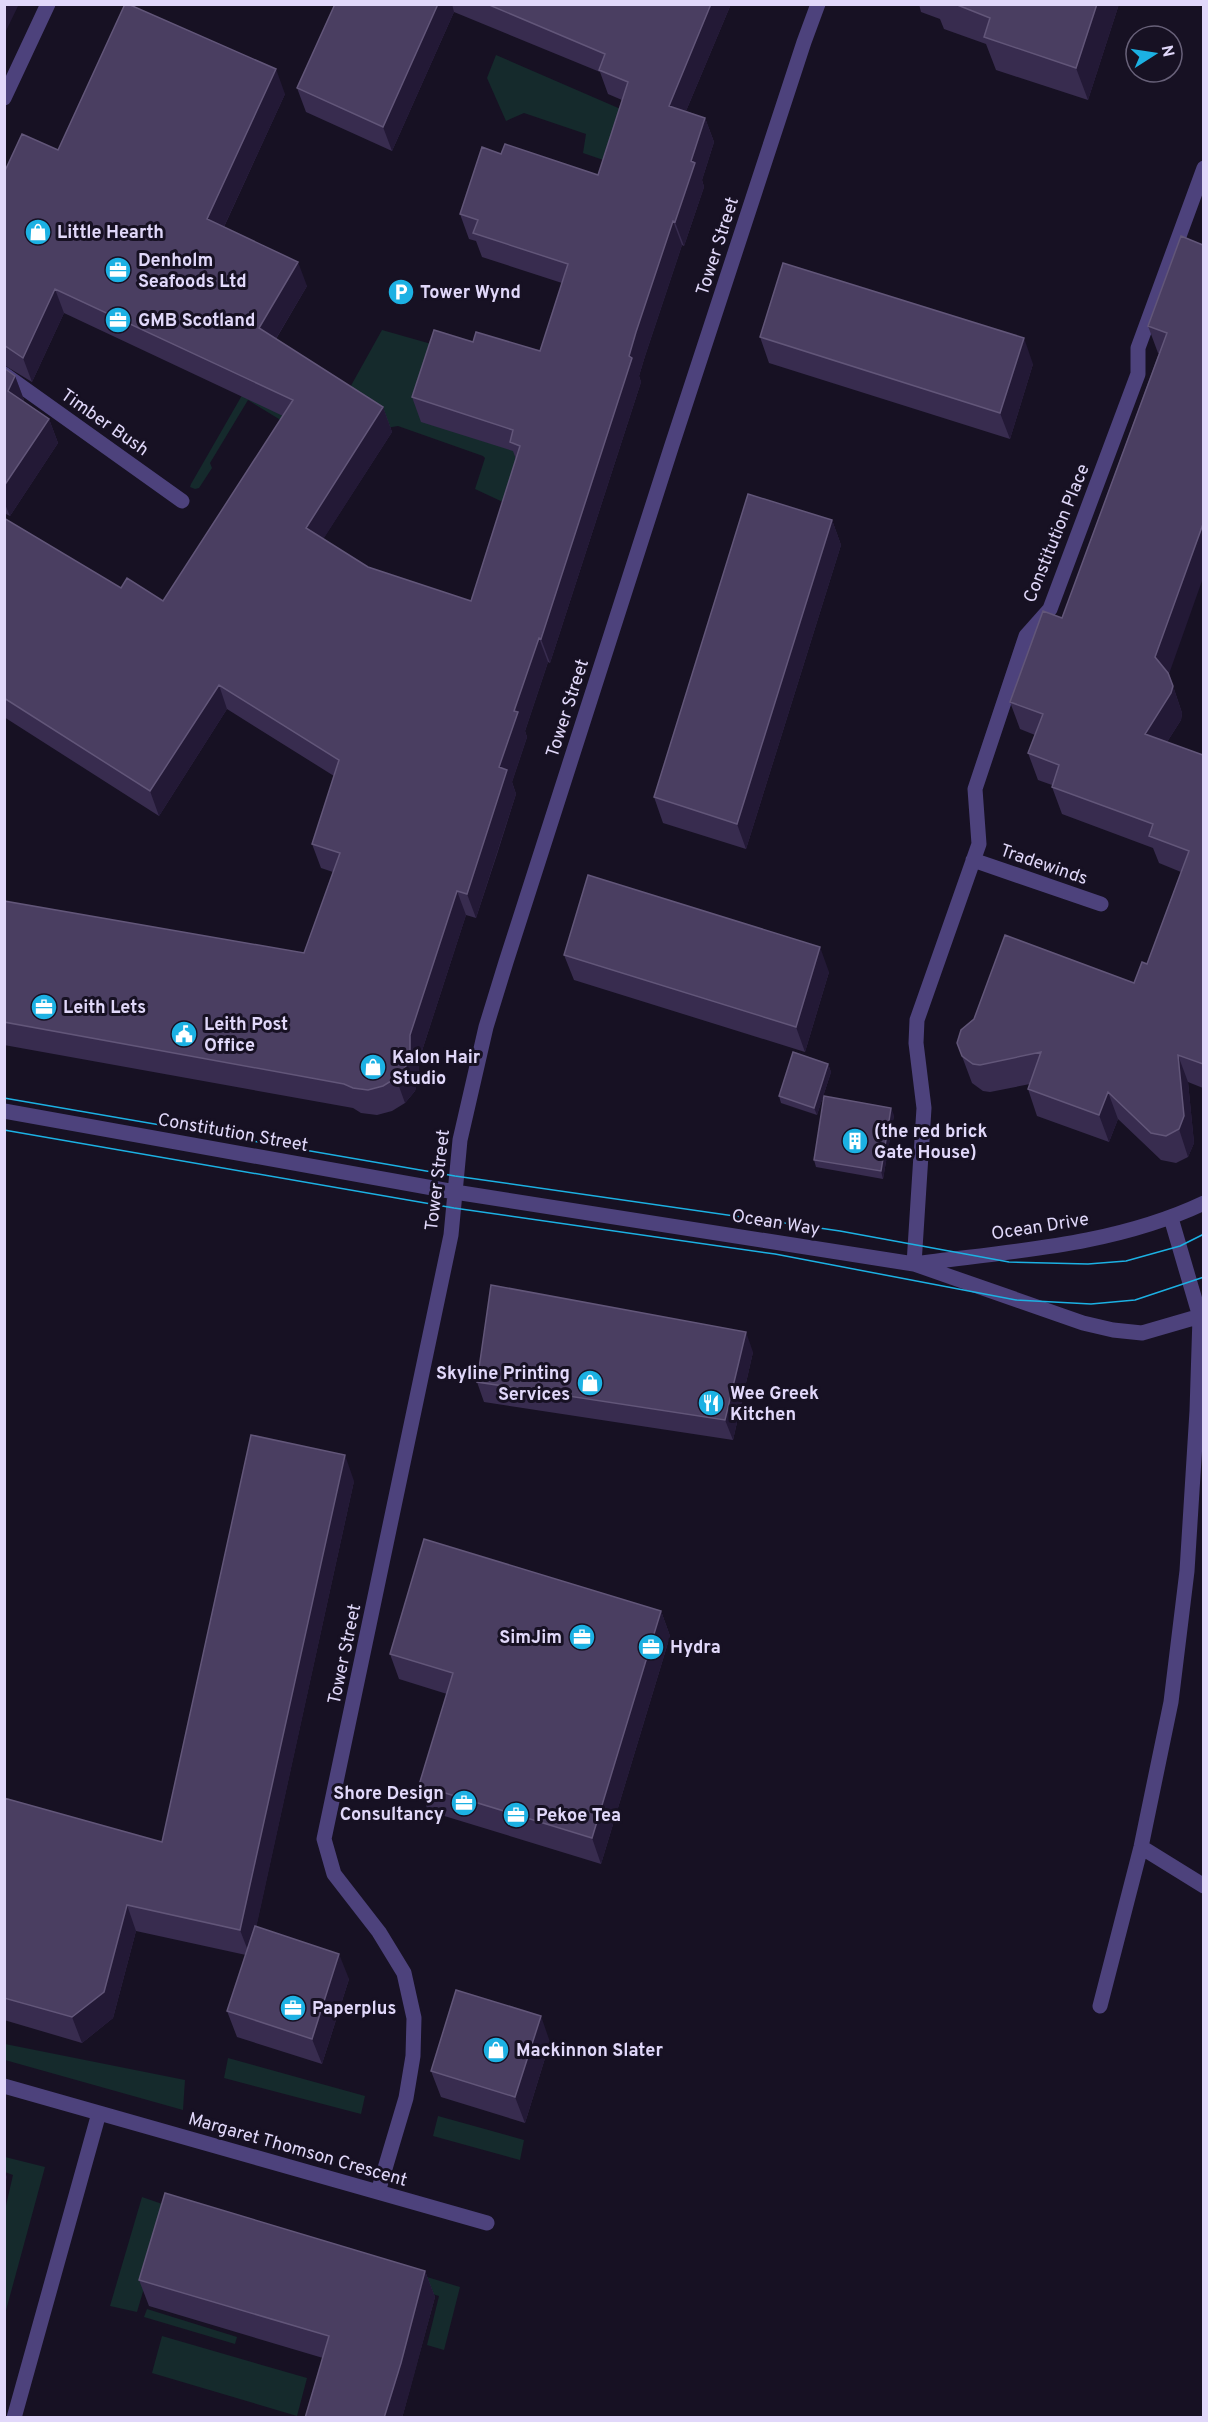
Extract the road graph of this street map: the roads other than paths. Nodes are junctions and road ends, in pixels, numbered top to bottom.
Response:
1 (48, 4) edge
2 (818, 4) edge
3 (4, 98) edge
4 (1203, 168) edge
5 (4, 374) edge
6 (182, 501) dead end
7 (973, 860) junction
8 (1101, 904) dead end
9 (4, 1111) edge
10 (455, 1192) junction
11 (1203, 1203) edge
12 (1171, 1218) junction
13 (914, 1264) junction
14 (1202, 1316) edge
15 (1141, 1847) junction
16 (1203, 1886) edge
17 (1100, 2007) dead end
18 (4, 2086) edge
19 (99, 2113) junction
20 (378, 2192) junction
21 (487, 2223) dead end
22 (14, 2418) edge

1 - 3 street
2 - 10 street, Tower Street
4 - 7 street, Constitution Place
5 - 6 street, Timber Bush
7 - 8 street, Tradewinds
7 - 13 street, Constitution Place
9 - 10 street, Constitution Street
10 - 13 street, Ocean Way
10 - 20 street, Tower Street
11 - 12 street, Ocean Drive
12 - 13 street, Ocean Drive
12 - 14 street
13 - 14 street, Ocean Way
14 - 15 street
15 - 16 street
15 - 17 street
18 - 19 street, Margaret Thomson Crescent
19 - 20 street, Margaret Thomson Crescent
19 - 22 street
20 - 21 street, Margaret Thomson Crescent

